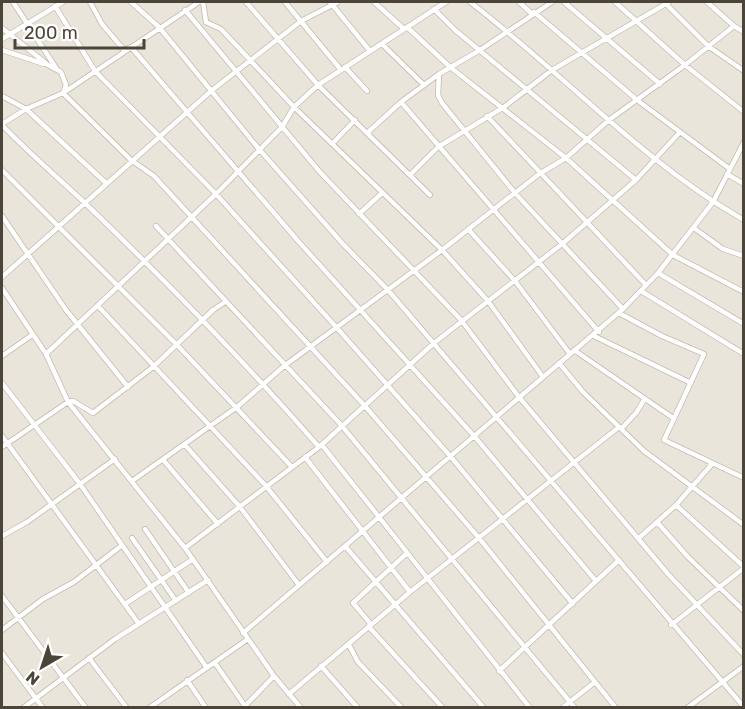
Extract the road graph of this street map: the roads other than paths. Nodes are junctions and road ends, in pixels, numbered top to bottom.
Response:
1 (13, 2) edge
2 (63, 2) edge
3 (90, 2) edge
4 (131, 2) edge
5 (201, 2) edge
6 (246, 2) edge
7 (285, 2) edge
8 (338, 2) edge
9 (374, 2) edge
10 (446, 2) edge
11 (470, 2) edge
12 (519, 2) edge
13 (552, 2) edge
14 (564, 2) edge
15 (615, 2) edge
16 (666, 2) edge
17 (706, 2) edge
18 (331, 3) edge
19 (55, 6) junction
20 (434, 9) junction
21 (185, 10) junction
22 (533, 13) junction
23 (636, 20) junction
24 (301, 21) junction
25 (27, 22) junction
26 (734, 26) junction
27 (159, 27) junction
28 (2, 28) edge
29 (405, 28) junction
30 (509, 31) junction
31 (744, 32) edge
32 (8, 34) junction
33 (608, 37) junction
34 (276, 38) junction
35 (2, 39) edge
36 (382, 44) junction
37 (708, 46) junction
38 (131, 47) junction
39 (2, 50) edge
40 (480, 50) junction
41 (370, 51) junction
42 (581, 53) junction
43 (251, 59) junction
44 (48, 65) junction
45 (685, 65) junction
46 (450, 67) junction
47 (56, 68) junction
48 (343, 68) junction
49 (552, 70) junction
50 (95, 71) junction
51 (744, 71) edge
52 (236, 73) junction
53 (439, 74) junction
54 (660, 84) junction
55 (318, 85) junction
56 (424, 86) junction
57 (529, 89) junction
58 (211, 91) junction
59 (367, 91) dead end
60 (63, 93) junction
61 (2, 96) edge
62 (638, 100) junction
63 (401, 102) junction
64 (294, 107) junction
65 (504, 107) junction
66 (26, 109) junction
67 (188, 111) junction
68 (744, 112) edge
69 (487, 116) junction
70 (355, 120) junction
71 (609, 120) junction
72 (2, 124) edge
73 (282, 127) junction
74 (465, 129) junction
75 (680, 132) junction
76 (368, 133) junction
77 (158, 137) junction
78 (589, 139) junction
79 (744, 142) edge
80 (332, 144) junction
81 (438, 147) junction
82 (258, 148) junction
83 (566, 158) junction
84 (655, 158) junction
85 (131, 160) junction
86 (238, 169) junction
87 (730, 169) junction
88 (2, 170) edge
89 (539, 174) junction
90 (727, 174) junction
91 (410, 175) junction
92 (636, 180) junction
93 (106, 183) junction
94 (744, 184) edge
95 (515, 193) junction
96 (216, 194) junction
97 (381, 194) junction
98 (430, 195) dead end
99 (611, 200) junction
100 (84, 202) junction
101 (713, 202) junction
102 (493, 210) junction
103 (359, 214) junction
104 (2, 216) edge
105 (191, 217) junction
106 (744, 220) edge
107 (586, 222) junction
108 (4, 224) edge
109 (59, 226) junction
110 (156, 226) dead end
111 (694, 228) junction
112 (468, 229) junction
113 (168, 241) junction
114 (562, 244) junction
115 (442, 250) junction
116 (28, 253) junction
117 (673, 255) junction
118 (744, 256) edge
119 (538, 260) junction
120 (145, 263) junction
121 (415, 269) junction
122 (658, 273) junction
123 (2, 278) edge
124 (514, 280) junction
125 (646, 285) junction
126 (119, 287) junction
127 (2, 288) edge
128 (388, 290) junction
129 (640, 291) junction
130 (744, 292) edge
131 (488, 301) junction
132 (225, 302) junction
133 (98, 306) junction
134 (362, 310) junction
135 (621, 311) junction
136 (461, 320) junction
137 (202, 322) junction
138 (744, 324) edge
139 (78, 325) junction
140 (337, 328) junction
141 (599, 332) junction
142 (32, 335) junction
143 (594, 336) junction
144 (434, 343) junction
145 (177, 345) junction
146 (310, 347) junction
147 (572, 352) junction
148 (46, 354) junction
149 (744, 354) edge
150 (2, 356) edge
151 (559, 363) junction
152 (411, 364) junction
153 (284, 366) junction
154 (153, 367) junction
155 (543, 377) junction
156 (2, 383) edge
157 (263, 383) junction
158 (691, 383) junction
159 (387, 386) junction
160 (129, 387) junction
161 (519, 397) junction
162 (644, 400) junction
163 (68, 402) junction
164 (364, 405) junction
165 (237, 407) junction
166 (498, 417) junction
167 (673, 418) junction
168 (34, 426) junction
169 (210, 426) junction
170 (342, 426) junction
171 (619, 427) junction
172 (2, 436) edge
173 (475, 437) junction
174 (7, 443) junction
175 (185, 445) junction
176 (321, 446) junction
177 (2, 447) edge
178 (305, 457) junction
179 (451, 457) junction
180 (115, 459) junction
181 (164, 461) junction
182 (575, 462) junction
183 (712, 464) junction
184 (292, 467) junction
185 (427, 478) junction
186 (744, 478) edge
187 (132, 481) junction
188 (551, 482) junction
189 (80, 484) junction
190 (266, 486) junction
191 (694, 486) junction
192 (403, 497) junction
193 (526, 500) junction
194 (53, 503) junction
195 (676, 506) junction
196 (240, 507) junction
197 (380, 517) junction
198 (503, 520) junction
199 (657, 522) junction
200 (743, 523) edge
201 (218, 524) junction
202 (145, 529) dead end
203 (361, 532) junction
204 (2, 536) edge
205 (132, 538) dead end
206 (479, 538) junction
207 (639, 538) junction
208 (121, 546) junction
209 (345, 546) junction
210 (185, 548) junction
211 (406, 554) junction
212 (454, 558) junction
213 (193, 559) junction
214 (620, 560) dead end
215 (327, 562) junction
216 (97, 564) junction
217 (744, 567) edge
218 (390, 568) junction
219 (174, 572) junction
220 (426, 579) junction
221 (162, 580) junction
222 (208, 580) junction
223 (596, 581) junction
224 (376, 582) junction
225 (299, 585) junction
226 (150, 587) junction
227 (719, 588) junction
228 (410, 592) junction
229 (189, 593) junction
230 (2, 596) edge
231 (176, 601) junction
232 (125, 604) junction
233 (573, 604) junction
234 (395, 605) junction
235 (697, 605) junction
236 (164, 608) junction
237 (744, 610) edge
238 (19, 620) junction
239 (139, 624) junction
240 (671, 625) junction
241 (550, 626) junction
242 (369, 627) junction
243 (2, 630) edge
244 (243, 633) junction
245 (248, 639) junction
246 (349, 645) junction
247 (525, 649) junction
248 (2, 653) edge
249 (744, 655) edge
250 (89, 657) junction
251 (215, 663) junction
252 (321, 666) junction
253 (744, 666) edge
254 (207, 668) junction
255 (498, 671) junction
256 (64, 676) junction
257 (274, 676) junction
258 (187, 681) junction
259 (595, 682) junction
260 (723, 682) junction
261 (289, 694) junction
262 (36, 698) junction
263 (159, 700) junction
264 (570, 702) junction
265 (244, 707) edge
266 (744, 707) edge
267 (23, 708) edge
268 (43, 708) edge
269 (86, 708) edge
270 (127, 708) edge
271 (150, 708) edge
272 (165, 708) edge
273 (206, 708) edge
274 (301, 708) edge
275 (358, 708) edge
276 (402, 708) edge
277 (443, 708) edge
278 (484, 708) edge
279 (530, 708) edge
280 (562, 708) edge
281 (574, 708) edge
282 (616, 708) edge
283 (687, 708) edge

1 - 25 street
2 - 19 street
3 - 38 street
4 - 27 street
5 - 21 street
5 - 43 street
6 - 34 street
7 - 24 street
8 - 18 street
9 - 29 street
10 - 20 street
11 - 30 street
12 - 22 street
13 - 22 street
14 - 33 street
15 - 23 street
16 - 23 street
16 - 37 street
17 - 26 street
18 - 24 street
18 - 41 street
19 - 25 street
19 - 50 street
20 - 29 street
20 - 40 street
21 - 27 street
21 - 52 street
22 - 30 street
22 - 42 street
23 - 33 street
23 - 45 street
24 - 34 street
24 - 48 street
25 - 32 street
25 - 47 street
26 - 31 street
26 - 37 street
27 - 38 street
27 - 58 street
28 - 32 street
29 - 36 street
29 - 46 street
30 - 40 street
30 - 49 street
32 - 35 street
32 - 44 street
33 - 42 street
33 - 54 street
34 - 43 street
34 - 55 street
36 - 41 street
36 - 56 street
37 - 45 street
37 - 51 street
38 - 50 street
38 - 67 street
39 - 44 street
40 - 46 street
40 - 57 street
41 - 48 street
42 - 49 street
42 - 62 street
43 - 52 street
43 - 64 street
44 - 47 street
45 - 54 street
45 - 68 street
46 - 53 street
46 - 65 street
47 - 60 street
48 - 55 street
48 - 59 street
49 - 57 street
49 - 71 street
50 - 60 street
50 - 77 street
52 - 58 street
52 - 73 street
53 - 56 street
53 - 74 street
54 - 62 street
55 - 64 street
55 - 70 street
56 - 63 street
57 - 65 street
57 - 78 street
58 - 67 street
58 - 82 street
60 - 66 street
60 - 85 street
61 - 66 street
62 - 71 street
62 - 75 street
63 - 76 street
63 - 81 street
64 - 73 street
64 - 80 street
65 - 69 street
65 - 83 street
66 - 72 street
66 - 93 street
67 - 77 street
67 - 86 street
69 - 74 street
69 - 89 street
70 - 76 street
70 - 80 street
71 - 78 street
71 - 84 street
72 - 100 street
73 - 82 street
73 - 103 street
74 - 81 street
74 - 95 street
75 - 84 street
75 - 87 street
76 - 91 street
77 - 85 street
77 - 96 street
78 - 83 street
78 - 92 street
79 - 87 street
80 - 97 street
81 - 91 street
81 - 102 street
82 - 86 street
82 - 128 street
83 - 89 street
83 - 99 street
84 - 92 street
84 - 101 street
85 - 93 street
85 - 105 street
86 - 96 street
86 - 134 street
87 - 90 street
88 - 109 street
89 - 95 street
89 - 107 street
90 - 94 street
90 - 101 street
91 - 98 street
92 - 99 street
93 - 100 street
95 - 102 street
95 - 114 street
96 - 105 street
96 - 140 street
97 - 103 street
97 - 115 street
99 - 107 street
99 - 117 street
100 - 109 street
100 - 120 street
101 - 106 street
101 - 111 street
102 - 112 street
102 - 119 street
103 - 121 street
104 - 108 street
105 - 113 street
105 - 146 street
107 - 114 street
107 - 125 street
108 - 116 street
109 - 116 street
109 - 126 street
110 - 113 street
111 - 117 street
111 - 118 street
112 - 115 street
112 - 124 street
113 - 120 street
113 - 132 street
114 - 119 street
114 - 135 street
115 - 121 street
115 - 131 street
116 - 123 street
116 - 139 street
117 - 122 street
117 - 130 street
119 - 124 street
119 - 141 street
120 - 126 street
120 - 137 street
121 - 128 street
121 - 136 street
122 - 125 street
122 - 138 street
124 - 131 street
124 - 147 street
125 - 129 street
126 - 133 street
126 - 145 street
127 - 142 street
128 - 134 street
128 - 144 street
129 - 135 street
129 - 149 street
131 - 136 street
131 - 155 street
132 - 137 street
132 - 153 street
133 - 139 street
133 - 154 street
134 - 140 street
134 - 152 street
135 - 141 street
135 - 158 street
136 - 144 street
136 - 161 street
137 - 145 street
137 - 157 street
139 - 148 street
139 - 160 street
140 - 146 street
140 - 159 street
141 - 143 street
142 - 148 street
142 - 150 street
143 - 147 street
143 - 158 street
144 - 152 street
144 - 166 street
145 - 154 street
145 - 165 street
146 - 153 street
146 - 164 street
147 - 151 street
147 - 162 street
148 - 163 street
151 - 155 street
151 - 171 street
152 - 159 street
152 - 173 street
153 - 157 street
153 - 170 street
154 - 160 street
154 - 169 street
155 - 161 street
156 - 168 street
157 - 165 street
157 - 176 street
158 - 167 street
159 - 164 street
159 - 179 street
160 - 163 street
161 - 166 street
161 - 182 street
162 - 167 street
162 - 171 street
163 - 168 street
163 - 180 street
164 - 170 street
164 - 185 street
165 - 169 street
165 - 184 street
166 - 173 street
166 - 188 street
167 - 183 street
168 - 174 street
168 - 189 street
169 - 175 street
169 - 190 street
170 - 176 street
170 - 192 street
171 - 182 street
171 - 191 street
172 - 174 street
173 - 179 street
173 - 193 street
174 - 177 street
174 - 194 street
175 - 181 street
175 - 196 street
176 - 178 street
176 - 197 street
178 - 184 street
178 - 203 street
179 - 185 street
179 - 198 street
180 - 187 street
180 - 189 street
181 - 187 street
181 - 201 street
182 - 188 street
182 - 207 street
183 - 186 street
183 - 191 street
184 - 190 street
185 - 192 street
185 - 206 street
187 - 210 street
188 - 193 street
188 - 240 street
189 - 194 street
189 - 208 street
190 - 196 street
190 - 215 street
191 - 195 street
191 - 200 street
192 - 197 street
192 - 212 street
193 - 198 street
193 - 223 street
194 - 204 street
194 - 216 street
195 - 199 street
195 - 217 street
196 - 201 street
196 - 225 street
197 - 203 street
197 - 211 street
198 - 206 street
198 - 233 street
199 - 207 street
199 - 227 street
201 - 210 street
202 - 219 street
203 - 209 street
203 - 218 street
205 - 221 street
206 - 212 street
206 - 241 street
207 - 235 street
208 - 216 street
208 - 226 street
209 - 215 street
209 - 224 street
210 - 213 street
211 - 218 street
211 - 220 street
212 - 220 street
212 - 247 street
213 - 219 street
213 - 222 street
214 - 223 street
215 - 225 street
216 - 232 street
216 - 238 street
217 - 227 street
218 - 224 street
218 - 228 street
219 - 221 street
219 - 229 street
220 - 228 street
220 - 255 street
221 - 226 street
221 - 231 street
222 - 229 street
222 - 244 street
223 - 233 street
224 - 234 street
224 - 242 street
225 - 244 street
226 - 232 street
226 - 236 street
227 - 235 street
227 - 237 street
228 - 234 street
229 - 231 street
230 - 238 street
231 - 236 street
232 - 239 street
233 - 241 street
234 - 242 street
234 - 278 street
235 - 240 street
235 - 249 street
236 - 239 street
236 - 254 street
238 - 243 street
238 - 256 street
239 - 250 street
240 - 260 street
241 - 247 street
241 - 259 street
242 - 246 street
242 - 277 street
244 - 245 street
245 - 251 street
245 - 257 street
246 - 252 street
246 - 276 street
247 - 255 street
247 - 264 street
248 - 262 street
250 - 256 street
250 - 270 street
251 - 254 street
251 - 265 street
252 - 261 street
252 - 275 street
253 - 260 street
254 - 258 street
255 - 279 street
256 - 262 street
256 - 269 street
257 - 261 street
257 - 265 street
258 - 263 street
258 - 273 street
259 - 264 street
259 - 282 street
260 - 266 street
260 - 283 street
261 - 274 street
262 - 267 street
262 - 268 street
263 - 271 street
263 - 272 street
264 - 280 street
264 - 281 street

